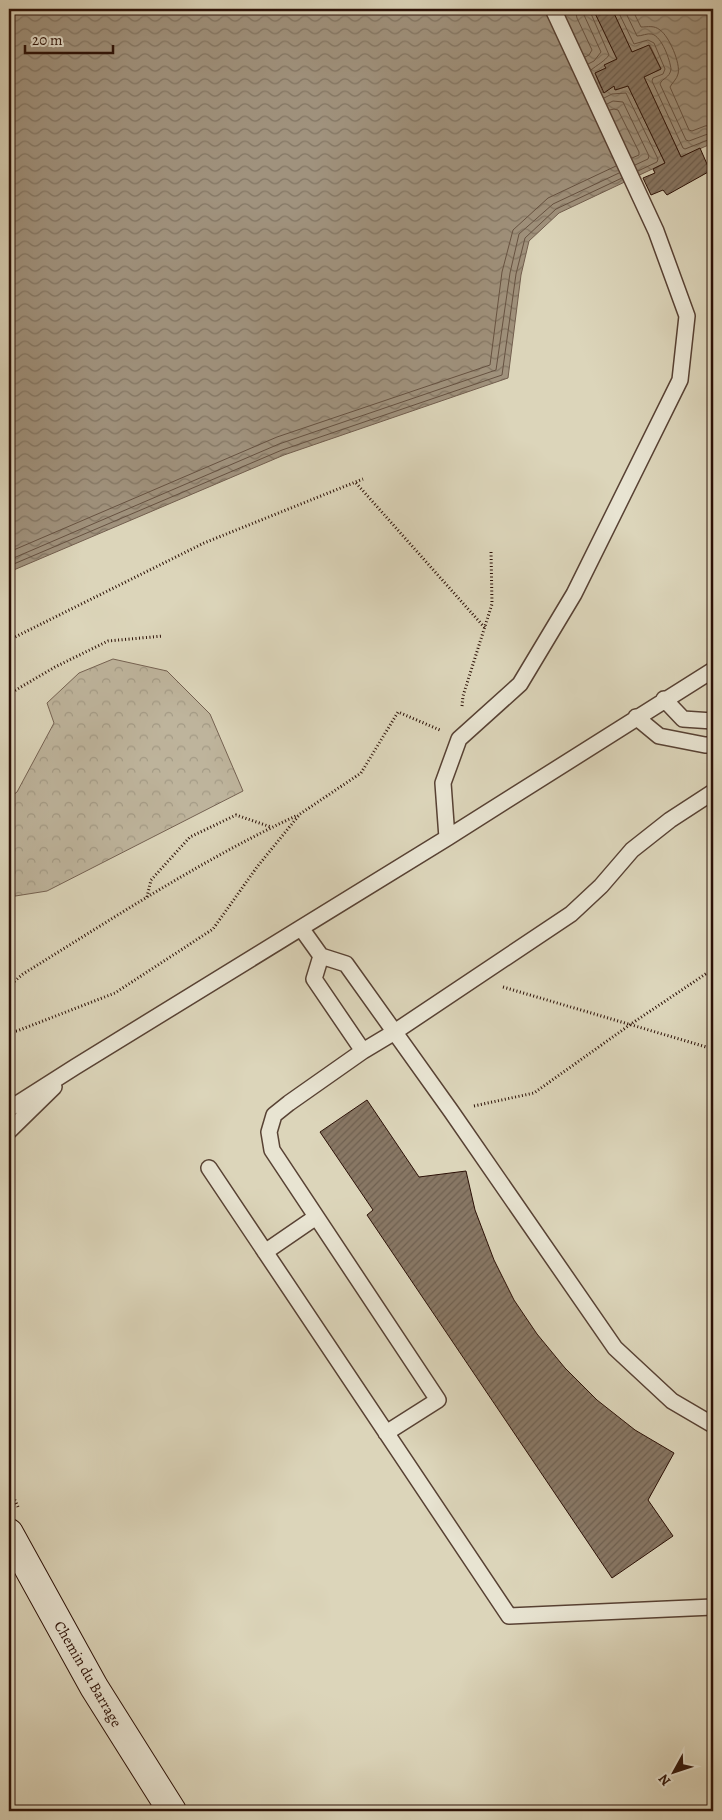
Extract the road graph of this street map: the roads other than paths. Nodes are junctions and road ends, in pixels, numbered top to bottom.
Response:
1 (553, 9) edge
2 (713, 670) edge
3 (664, 699) junction
4 (636, 717) junction
5 (713, 720) edge
6 (713, 745) edge
7 (713, 792) edge
8 (447, 838) junction
9 (301, 928) junction
10 (321, 956) junction
11 (393, 1033) junction
12 (363, 1051) junction
13 (75, 1066) junction
14 (9, 1109) edge
15 (9, 1132) edge
16 (209, 1168) dead end
17 (316, 1217) junction
18 (265, 1252) junction
19 (713, 1425) edge
20 (386, 1433) junction
21 (9, 1533) edge
22 (713, 1607) edge
23 (172, 1811) edge

1 - 8 lane
2 - 3 lane
3 - 4 lane
3 - 5 lane
4 - 6 lane
4 - 8 lane
7 - 11 lane
8 - 9 lane
9 - 10 lane
9 - 13 lane
10 - 11 lane
10 - 12 lane
11 - 12 lane
11 - 19 lane
12 - 17 lane
13 - 14 lane
13 - 15 lane
16 - 18 lane
17 - 18 lane
17 - 20 lane
18 - 20 lane
20 - 22 lane
21 - 23 main road, Chemin du Barrage

